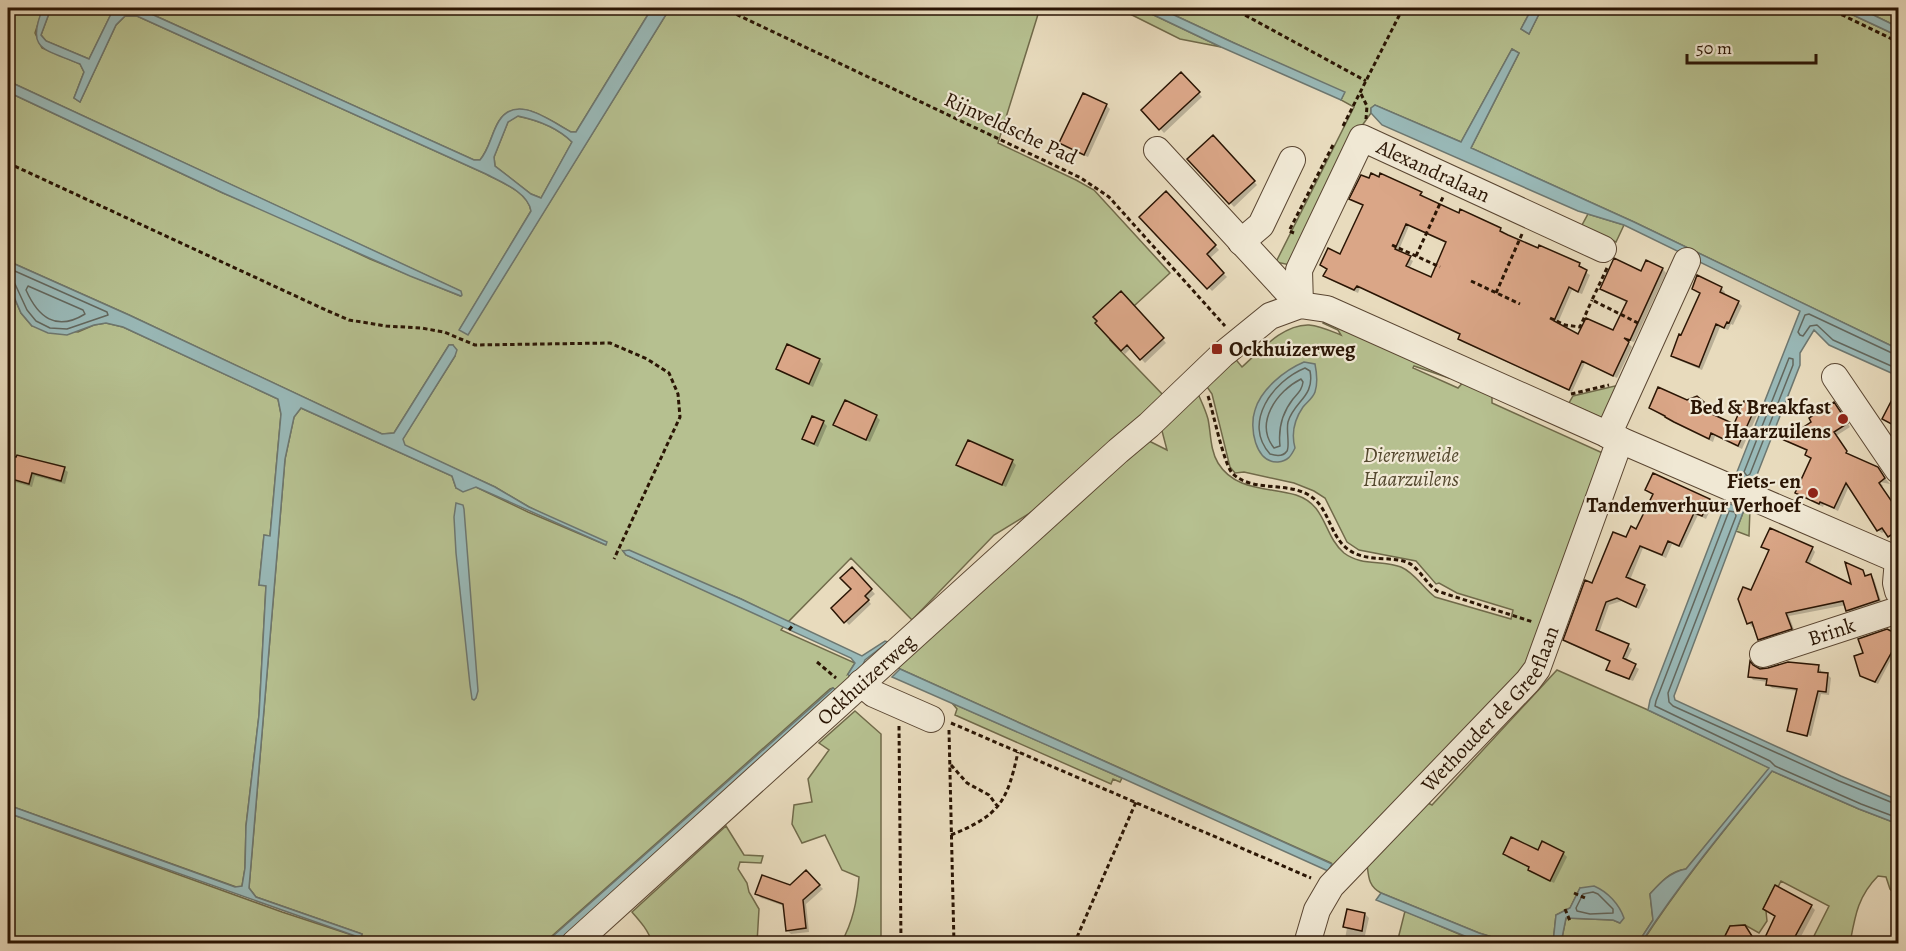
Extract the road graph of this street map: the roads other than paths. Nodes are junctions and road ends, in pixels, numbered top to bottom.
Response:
1 (1157, 150) dead end
2 (1292, 160) dead end
3 (1241, 242) junction
4 (1603, 249) road end
5 (1687, 261) dead end
6 (1300, 305) junction
7 (1835, 377) dead end
8 (1614, 438) junction
9 (1899, 470) edge
10 (1898, 560) edge
11 (1899, 591) edge
12 (1899, 610) edge
13 (1763, 654) dead end
14 (856, 688) junction
15 (931, 719) dead end
16 (574, 944) edge
17 (1307, 944) edge

1 - 3 street
2 - 3 street
3 - 6 street
4 - 6 street, Alexandralaan
5 - 8 street, Wethouder de Greeflaan
6 - 8 street, Ockhuizerweg
6 - 14 street, Ockhuizerweg
7 - 9 street
8 - 10 street, Ockhuizerweg
8 - 17 street, Wethouder de Greeflaan
10 - 11 street
12 - 13 street, Brink
14 - 15 street
14 - 16 street, Ockhuizerweg

